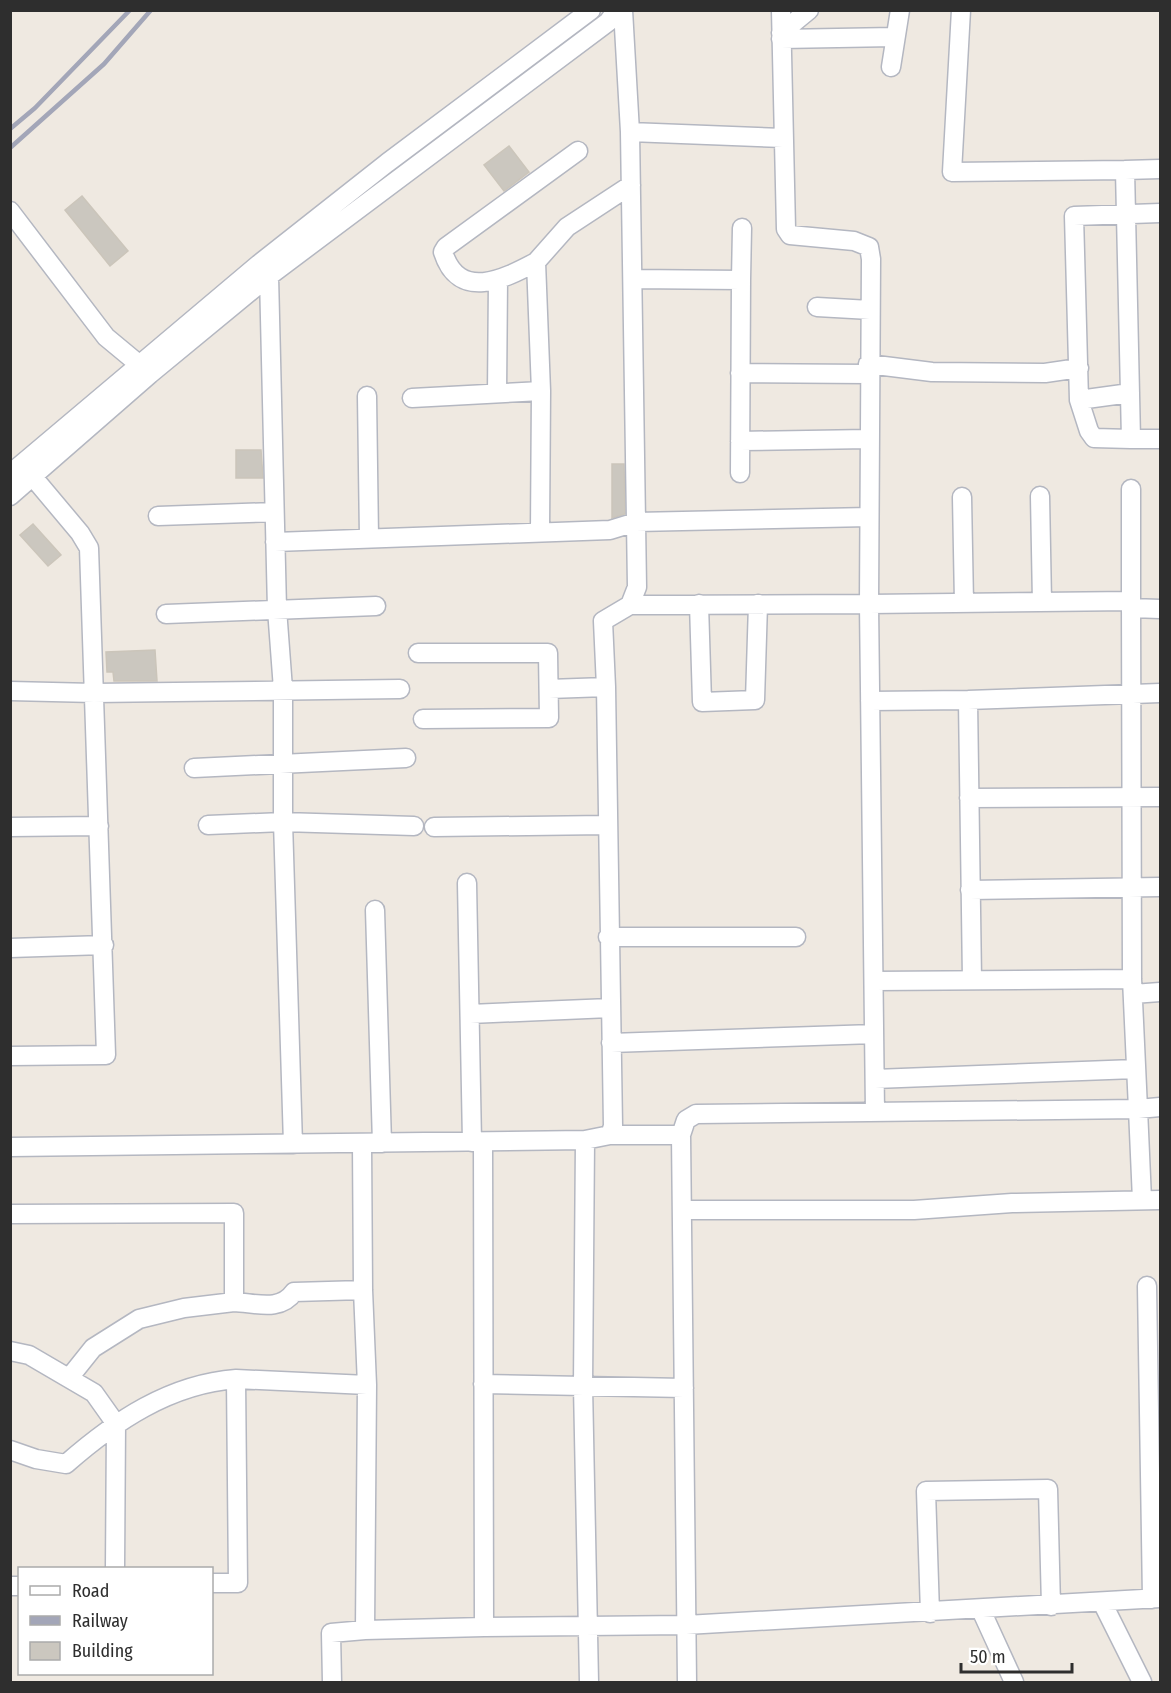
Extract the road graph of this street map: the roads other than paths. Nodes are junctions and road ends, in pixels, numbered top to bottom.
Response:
1 (591, 10) edge
2 (617, 10) edge
3 (623, 10) edge
4 (781, 10) edge
5 (809, 10) edge
6 (900, 10) edge
7 (961, 10) edge
8 (781, 36) junction
9 (894, 37) junction
10 (891, 67) dead end
11 (630, 132) junction
12 (783, 138) junction
13 (578, 151) dead end
14 (1161, 169) edge
15 (1125, 170) junction
16 (631, 185) junction
17 (10, 211) edge
18 (1161, 213) edge
19 (1126, 214) junction
20 (742, 228) dead end
21 (536, 262) junction
22 (270, 276) junction
23 (498, 279) junction
24 (633, 279) junction
25 (741, 280) junction
26 (818, 307) dead end
27 (870, 310) junction
28 (1078, 368) junction
29 (868, 369) junction
30 (145, 370) junction
31 (740, 373) junction
32 (541, 391) junction
33 (496, 393) junction
34 (1130, 393) junction
35 (367, 396) dead end
36 (412, 398) dead end
37 (1080, 400) junction
38 (868, 439) junction
39 (1131, 439) junction
40 (1161, 439) edge
41 (740, 441) junction
42 (740, 473) dead end
43 (10, 474) edge
44 (33, 477) junction
45 (1131, 489) dead end
46 (10, 496) edge
47 (1040, 496) dead end
48 (962, 497) dead end
49 (274, 512) junction
50 (158, 516) dead end
51 (869, 517) junction
52 (636, 522) junction
53 (540, 532) junction
54 (369, 538) junction
55 (275, 542) junction
56 (1042, 602) junction
57 (964, 603) junction
58 (699, 604) junction
59 (758, 604) junction
60 (869, 604) junction
61 (630, 605) junction
62 (1131, 605) junction
63 (376, 606) dead end
64 (277, 609) junction
65 (1161, 609) edge
66 (166, 614) dead end
67 (418, 653) dead end
68 (606, 687) junction
69 (549, 688) junction
70 (283, 689) junction
71 (400, 689) dead end
72 (10, 691) edge
73 (94, 693) junction
74 (1130, 693) junction
75 (1161, 693) edge
76 (968, 700) junction
77 (870, 701) junction
78 (423, 719) dead end
79 (406, 758) dead end
80 (284, 762) junction
81 (194, 768) dead end
82 (1131, 796) junction
83 (1161, 797) edge
84 (969, 798) junction
85 (283, 822) junction
86 (208, 825) dead end
87 (414, 825) dead end
88 (606, 825) junction
89 (99, 826) junction
90 (10, 827) edge
91 (434, 827) dead end
92 (467, 883) dead end
93 (1161, 887) edge
94 (1131, 888) junction
95 (970, 890) junction
96 (375, 910) dead end
97 (608, 937) junction
98 (796, 937) dead end
99 (104, 945) junction
100 (10, 948) edge
101 (972, 980) junction
102 (874, 981) junction
103 (1132, 986) junction
104 (1161, 992) edge
105 (610, 1008) junction
106 (470, 1014) junction
107 (874, 1034) junction
108 (611, 1043) junction
109 (10, 1056) edge
110 (1135, 1070) junction
111 (875, 1079) junction
112 (1161, 1107) edge
113 (1138, 1109) junction
114 (875, 1112) junction
115 (610, 1135) junction
116 (681, 1135) junction
117 (585, 1140) junction
118 (478, 1142) junction
119 (362, 1143) junction
120 (382, 1143) junction
121 (293, 1144) junction
122 (10, 1147) edge
123 (1142, 1200) junction
124 (1161, 1200) edge
125 (681, 1210) junction
126 (10, 1214) edge
127 (1147, 1286) dead end
128 (363, 1290) junction
129 (234, 1302) junction
130 (10, 1351) edge
131 (69, 1378) junction
132 (236, 1379) junction
133 (483, 1384) junction
134 (367, 1385) junction
135 (583, 1386) junction
136 (684, 1388) junction
137 (116, 1424) junction
138 (10, 1450) edge
139 (115, 1567) edge
140 (213, 1583) edge
141 (1156, 1598) edge
142 (1102, 1602) junction
143 (1051, 1606) junction
144 (981, 1610) junction
145 (930, 1613) junction
146 (686, 1625) junction
147 (587, 1626) junction
148 (484, 1627) junction
149 (365, 1630) junction
150 (332, 1683) edge
151 (589, 1683) edge
152 (687, 1683) edge
153 (1014, 1683) edge
154 (1142, 1683) edge

1 - 30 street
2 - 22 street
3 - 11 street
4 - 8 street
5 - 8 street
6 - 9 street
7 - 15 street
8 - 9 street
8 - 12 street
9 - 10 street
11 - 12 street
11 - 16 street
12 - 27 street
13 - 23 street
14 - 15 street
15 - 19 street
16 - 21 street
16 - 24 street
17 - 30 street
18 - 19 street
19 - 28 street
19 - 34 street
20 - 25 street
21 - 23 street
21 - 32 street
22 - 30 street
22 - 49 street
23 - 33 street
24 - 25 street
24 - 52 street
25 - 31 street
26 - 27 street
27 - 29 street
28 - 29 street
28 - 37 street
29 - 31 street
29 - 38 street
30 - 43 street
30 - 44 street
31 - 41 street
32 - 33 street
32 - 53 street
33 - 36 street
34 - 37 street
34 - 39 street
35 - 54 street
37 - 39 street
38 - 41 street
38 - 51 street
39 - 40 street
41 - 42 street
44 - 46 street
44 - 73 street
45 - 62 street
47 - 56 street
48 - 57 street
49 - 50 street
49 - 55 street
51 - 52 street
51 - 60 street
52 - 53 street
52 - 61 street
53 - 54 street
54 - 55 street
55 - 64 street
56 - 57 street
56 - 62 street
57 - 60 street
58 - 59 street
58 - 59 street
58 - 61 street
59 - 60 street
60 - 77 street
61 - 68 street
62 - 65 street
62 - 74 street
63 - 64 street
64 - 66 street
64 - 70 street
67 - 69 street
68 - 69 street
68 - 88 street
69 - 78 street
70 - 71 street
70 - 73 street
70 - 80 street
72 - 73 street
73 - 89 street
74 - 75 street
74 - 76 street
74 - 82 street
76 - 77 street
76 - 84 street
77 - 102 street
79 - 80 street
80 - 81 street
80 - 85 street
82 - 83 street
82 - 84 street
82 - 94 street
84 - 95 street
85 - 86 street
85 - 87 street
85 - 121 street
88 - 91 street
88 - 97 street
89 - 90 street
89 - 99 street
92 - 106 street
93 - 94 street
94 - 95 street
94 - 103 street
95 - 101 street
96 - 120 street
97 - 98 street
97 - 105 street
99 - 100 street
99 - 109 street
101 - 102 street
101 - 103 street
102 - 107 street
103 - 104 street
103 - 110 street
105 - 106 street
105 - 108 street
106 - 118 street
107 - 108 street
107 - 111 street
108 - 115 street
110 - 111 street
110 - 113 street
111 - 114 street
112 - 113 street
113 - 114 street
113 - 123 street
114 - 116 street
115 - 116 street
115 - 117 street
116 - 125 street
117 - 118 street
117 - 135 street
118 - 120 street
118 - 133 street
119 - 120 street
119 - 121 street
119 - 128 street
121 - 122 street
123 - 124 street
123 - 125 street
125 - 136 street
126 - 129 street
127 - 141 street
128 - 129 street
128 - 134 street
129 - 131 street
130 - 131 street
131 - 137 street
132 - 134 street
132 - 137 street
132 - 140 street
133 - 135 street
133 - 148 street
134 - 149 street
135 - 136 street
135 - 147 street
136 - 146 street
137 - 138 street
137 - 139 street
141 - 142 street
142 - 143 street
142 - 154 street
143 - 144 street
143 - 145 street
144 - 145 street
144 - 153 street
145 - 146 street
146 - 147 street
146 - 152 street
147 - 148 street
147 - 151 street
148 - 149 street
149 - 150 street

